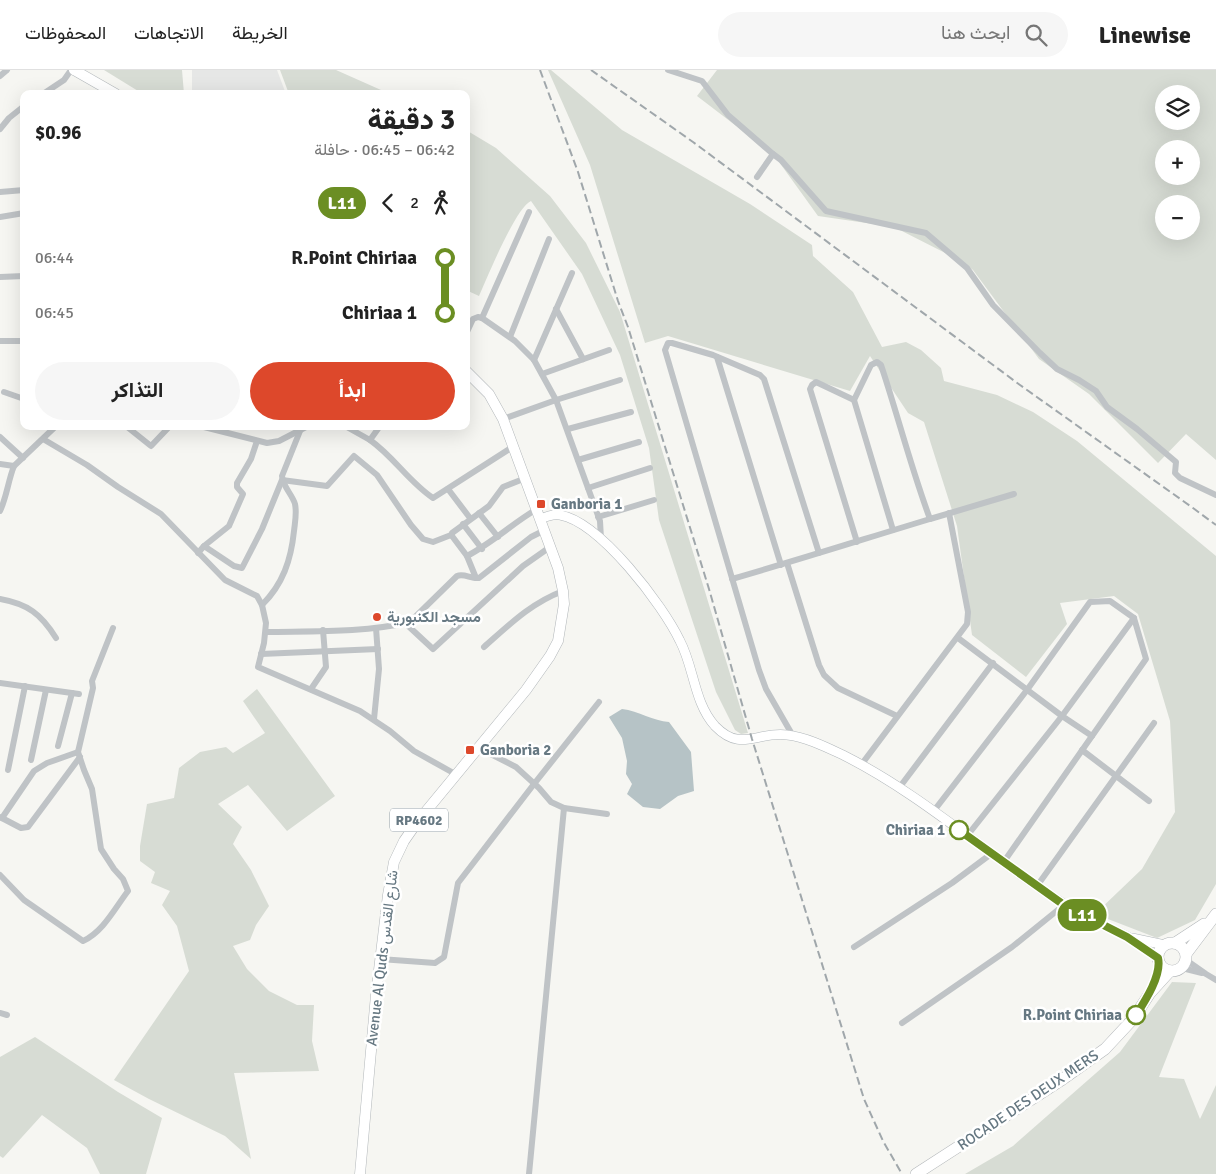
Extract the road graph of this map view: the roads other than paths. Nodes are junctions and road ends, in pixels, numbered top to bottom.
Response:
1 (7, 70) edge
2 (72, 70) edge
3 (668, 70) edge
4 (0, 76) edge
5 (48, 90) edge
6 (109, 90) edge
7 (20, 109) edge
8 (0, 129) edge
9 (773, 154) junction
10 (757, 177) dead end
11 (20, 190) edge
12 (0, 192) edge
13 (529, 212) dead end
14 (20, 214) edge
15 (0, 217) edge
16 (549, 239) dead end
17 (572, 273) dead end
18 (20, 276) edge
19 (0, 277) edge
20 (556, 309) junction
21 (482, 318) junction
22 (470, 325) edge
23 (510, 337) junction
24 (0, 341) edge
25 (20, 341) edge
26 (610, 350) dead end
27 (717, 357) junction
28 (583, 359) junction
29 (534, 360) junction
30 (542, 374) junction
31 (470, 375) edge
32 (620, 380) dead end
33 (4, 392) dead end
34 (20, 398) edge
35 (556, 400) junction
36 (854, 400) junction
37 (630, 412) dead end
38 (503, 419) junction
39 (52, 430) edge
40 (131, 430) edge
41 (166, 430) edge
42 (216, 430) edge
43 (234, 430) edge
44 (352, 430) edge
45 (377, 430) edge
46 (568, 430) junction
47 (300, 431) joint
48 (232, 434) junction
49 (0, 437) edge
50 (43, 439) junction
51 (370, 440) junction
52 (257, 441) junction
53 (639, 442) dead end
54 (514, 446) junction
55 (23, 458) junction
56 (578, 460) junction
57 (0, 464) edge
58 (14, 466) junction
59 (650, 468) dead end
60 (526, 478) junction
61 (282, 480) junction
62 (588, 488) junction
63 (448, 489) junction
64 (1014, 494) dead end
65 (1216, 496) edge
66 (3, 497) edge
67 (654, 500) dead end
68 (0, 511) edge
69 (479, 513) junction
70 (949, 513) junction
71 (539, 514) junction
72 (598, 517) junction
73 (470, 518) junction
74 (930, 519) junction
75 (463, 524) junction
76 (544, 530) junction
77 (894, 530) junction
78 (452, 535) junction
79 (498, 536) junction
80 (601, 539) junction
81 (857, 542) junction
82 (204, 546) junction
83 (550, 547) junction
84 (482, 549) junction
85 (198, 553) junction
86 (819, 553) junction
87 (467, 556) junction
88 (784, 564) junction
89 (476, 578) junction
90 (732, 579) junction
91 (563, 591) junction
92 (0, 599) edge
93 (262, 605) junction
94 (1134, 618) junction
95 (405, 623) junction
96 (113, 628) dead end
97 (376, 628) junction
98 (323, 630) junction
99 (266, 632) junction
100 (56, 638) dead end
101 (958, 638) junction
102 (484, 647) dead end
103 (378, 649) junction
104 (324, 651) junction
105 (261, 654) junction
106 (992, 663) junction
107 (0, 683) edge
108 (25, 686) junction
109 (311, 689) junction
110 (46, 690) junction
111 (1027, 690) junction
112 (599, 702) dead end
113 (897, 716) junction
114 (1062, 716) junction
115 (374, 719) junction
116 (1154, 724) dead end
117 (793, 736) junction
118 (1092, 736) junction
119 (58, 746) dead end
120 (479, 748) junction
121 (1082, 750) junction
122 (79, 755) junction
123 (31, 760) dead end
124 (861, 765) junction
125 (8, 770) dead end
126 (457, 776) junction
127 (1117, 776) junction
128 (534, 784) junction
129 (899, 788) junction
130 (1149, 801) dead end
131 (564, 808) junction
132 (934, 812) junction
133 (607, 814) dead end
134 (1, 818) edge
135 (968, 836) junction
136 (991, 854) junction
137 (1003, 863) junction
138 (0, 876) edge
139 (1037, 886) junction
140 (1064, 905) junction
141 (1213, 917) edge
142 (1127, 937) junction
143 (1170, 944) junction
144 (854, 947) dead end
145 (380, 959) junction
146 (1158, 961) junction
147 (1184, 961) junction
148 (1170, 972) junction
149 (1216, 980) edge
150 (1150, 992) junction
151 (902, 1023) dead end
152 (360, 1174) edge
153 (529, 1174) edge
154 (916, 1174) edge

1 - 4 street
2 - 5 street
2 - 6 main road
3 - 9 street
7 - 8 street
9 - 10 street
9 - 65 street
11 - 12 street
13 - 21 street
14 - 15 street
16 - 23 street
17 - 20 street
18 - 19 street
20 - 28 street
20 - 29 street
21 - 22 street
21 - 23 street
23 - 29 street
24 - 25 street
26 - 28 street
27 - 86 street
27 - 88 street
27 - 90 street
28 - 30 street
29 - 30 street
30 - 35 street
31 - 38 main road, Avenue Al Quds شارع القدس / RP4602
32 - 35 street
33 - 34 street
35 - 38 street
35 - 46 street
36 - 74 street
36 - 77 street
36 - 81 street
37 - 46 street
38 - 54 main road, Avenue Al Quds شارع القدس / RP4602
39 - 50 street
40 - 41 street
42 - 48 street
43 - 48 street
44 - 51 street
45 - 51 street
46 - 56 street
47 - 52 street
47 - 61 street
48 - 52 street
49 - 55 street
50 - 55 street
50 - 85 street
51 - 63 street
52 - 82 street
53 - 56 street
54 - 60 main road, Avenue Al Quds شارع القدس / RP4602
54 - 63 street
55 - 58 street
56 - 62 street
57 - 58 street
58 - 66 street
59 - 62 street
60 - 69 street
60 - 71 main road, Avenue Al Quds شارع القدس / RP4602
61 - 78 street
61 - 82 street
61 - 93 street
62 - 72 street
63 - 73 street
64 - 70 street
66 - 68 street
67 - 72 street
69 - 73 street
69 - 79 street
70 - 74 street
70 - 101 street
71 - 76 main road, Avenue Al Quds شارع القدس / RP4602
71 - 79 street
71 - 80 main road
72 - 80 street
73 - 75 street
74 - 77 street
75 - 78 street
75 - 84 street
76 - 83 main road, Avenue Al Quds شارع القدس / RP4602
76 - 89 street
77 - 81 street
78 - 87 street
79 - 84 street
80 - 117 main road
81 - 86 street
82 - 85 street
83 - 91 main road, Avenue Al Quds شارع القدس / RP4602
83 - 95 street
84 - 87 street
85 - 93 street
86 - 88 street
87 - 89 street
88 - 90 street
88 - 113 street
89 - 95 street
90 - 117 street
91 - 102 street
91 - 120 main road, Avenue Al Quds شارع القدس / RP4602
92 - 100 street
93 - 99 street
94 - 111 street
94 - 114 street
94 - 118 street
95 - 97 street
96 - 122 street
97 - 98 street
97 - 103 street
98 - 99 street
98 - 104 street
99 - 105 street
101 - 106 street
101 - 113 street
103 - 104 street
103 - 115 street
104 - 105 street
104 - 109 street
105 - 109 street
106 - 111 street
106 - 129 street
107 - 108 street
108 - 110 street
108 - 125 street
109 - 115 street
110 - 119 street
110 - 123 street
111 - 114 street
111 - 132 street
112 - 128 street
113 - 124 street
114 - 118 street
114 - 135 street
115 - 126 street
116 - 127 street
117 - 124 main road
118 - 121 street
120 - 126 main road, Avenue Al Quds شارع القدس / RP4602
120 - 128 street
121 - 127 street
121 - 137 street
122 - 134 street
122 - 134 street
122 - 138 street
124 - 129 main road
126 - 145 main road, Avenue Al Quds شارع القدس / RP4602
127 - 130 street
127 - 139 street
128 - 131 street
128 - 145 street
129 - 132 main road
131 - 133 street
131 - 153 street
132 - 135 main road
135 - 136 main road
136 - 137 main road
136 - 144 street
137 - 139 main road
139 - 140 main road
140 - 142 main road
140 - 151 street
141 - 143 highway
141 - 147 highway
142 - 143 main road
142 - 146 main road
143 - 146 highway
143 - 147 highway
145 - 152 main road, Avenue Al Quds شارع القدس / RP4602
146 - 148 highway
146 - 150 highway, ROCADE DES DEUX MERS
147 - 148 highway
147 - 149 street
148 - 150 highway, ROCADE DES DEUX MERS
150 - 154 highway, ROCADE DES DEUX MERS

